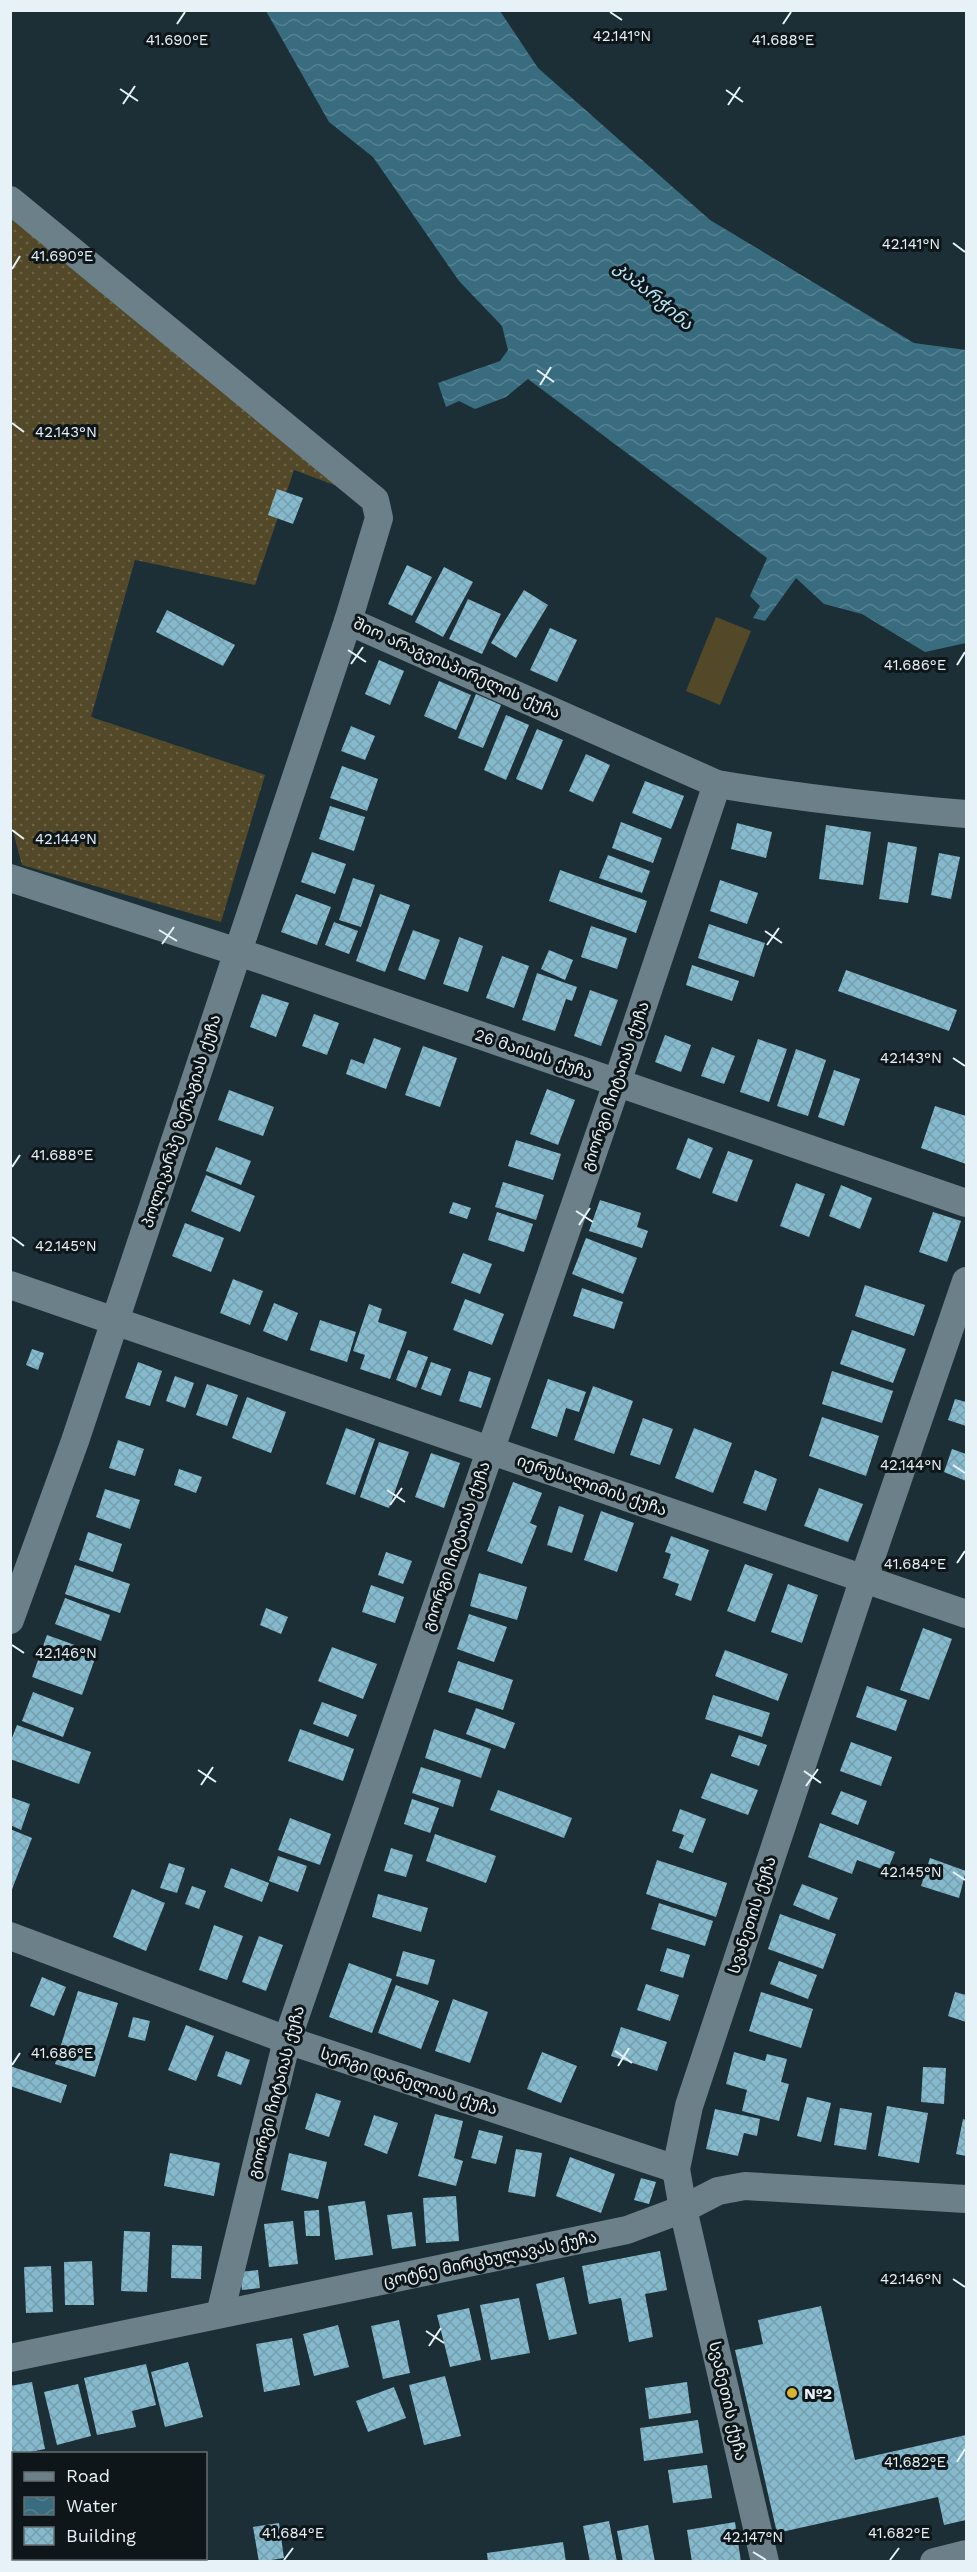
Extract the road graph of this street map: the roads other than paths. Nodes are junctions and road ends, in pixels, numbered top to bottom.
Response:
1 (10, 200) edge
2 (348, 621) junction
3 (717, 784) junction
4 (966, 814) edge
5 (10, 878) edge
6 (237, 952) junction
7 (618, 1083) junction
8 (966, 1203) edge
9 (966, 1281) edge
10 (10, 1285) edge
11 (114, 1320) junction
12 (489, 1449) junction
13 (864, 1578) junction
14 (966, 1614) edge
15 (10, 1620) edge
16 (10, 1936) edge
17 (287, 2040) junction
18 (676, 2169) junction
19 (966, 2199) edge
20 (683, 2209) junction
21 (220, 2314) junction
22 (10, 2358) edge
23 (966, 2554) edge
24 (765, 2562) edge
25 (934, 2562) edge

1 - 2 street, შიო არაგვისპირელის ქუჩა
2 - 3 street, შიო არაგვისპირელის ქუჩა
2 - 6 street, პოლიკარპე ზერაგიას ქუჩა
3 - 4 street, შიო არაგვისპირელის ქუჩა
3 - 7 street, გიორგი ჩიტაიას ქუჩა
5 - 6 street, 26 მაისის ქუჩა
6 - 7 street, 26 მაისის ქუჩა
6 - 11 street, პოლიკარპე ზერაგიას ქუჩა
7 - 8 street, 26 მაისის ქუჩა
7 - 12 street, გიორგი ჩიტაიას ქუჩა
9 - 13 street, სვანეთის ქუჩა
10 - 11 street, იერუსალიმის ქუჩა
11 - 12 street, იერუსალიმის ქუჩა
11 - 15 street, პოლიკარპე ზერაგიას ქუჩა
12 - 13 street, იერუსალიმის ქუჩა
12 - 17 street, გიორგი ჩიტაიას ქუჩა
13 - 14 street, იერუსალიმის ქუჩა
13 - 18 street, სვანეთის ქუჩა
16 - 17 street, სერგი დანელიას ქუჩა
17 - 18 street, სერგი დანელიას ქუჩა
17 - 21 street, გიორგი ჩიტაიას ქუჩა
18 - 20 street, სვანეთის ქუჩა
19 - 20 street, ცოტნე მირცხულავას ქუჩა
20 - 21 street, ცოტნე მირცხულავას ქუჩა
20 - 24 street, სვანეთის ქუჩა
21 - 22 street, ცოტნე მირცხულავას ქუჩა
23 - 25 street

